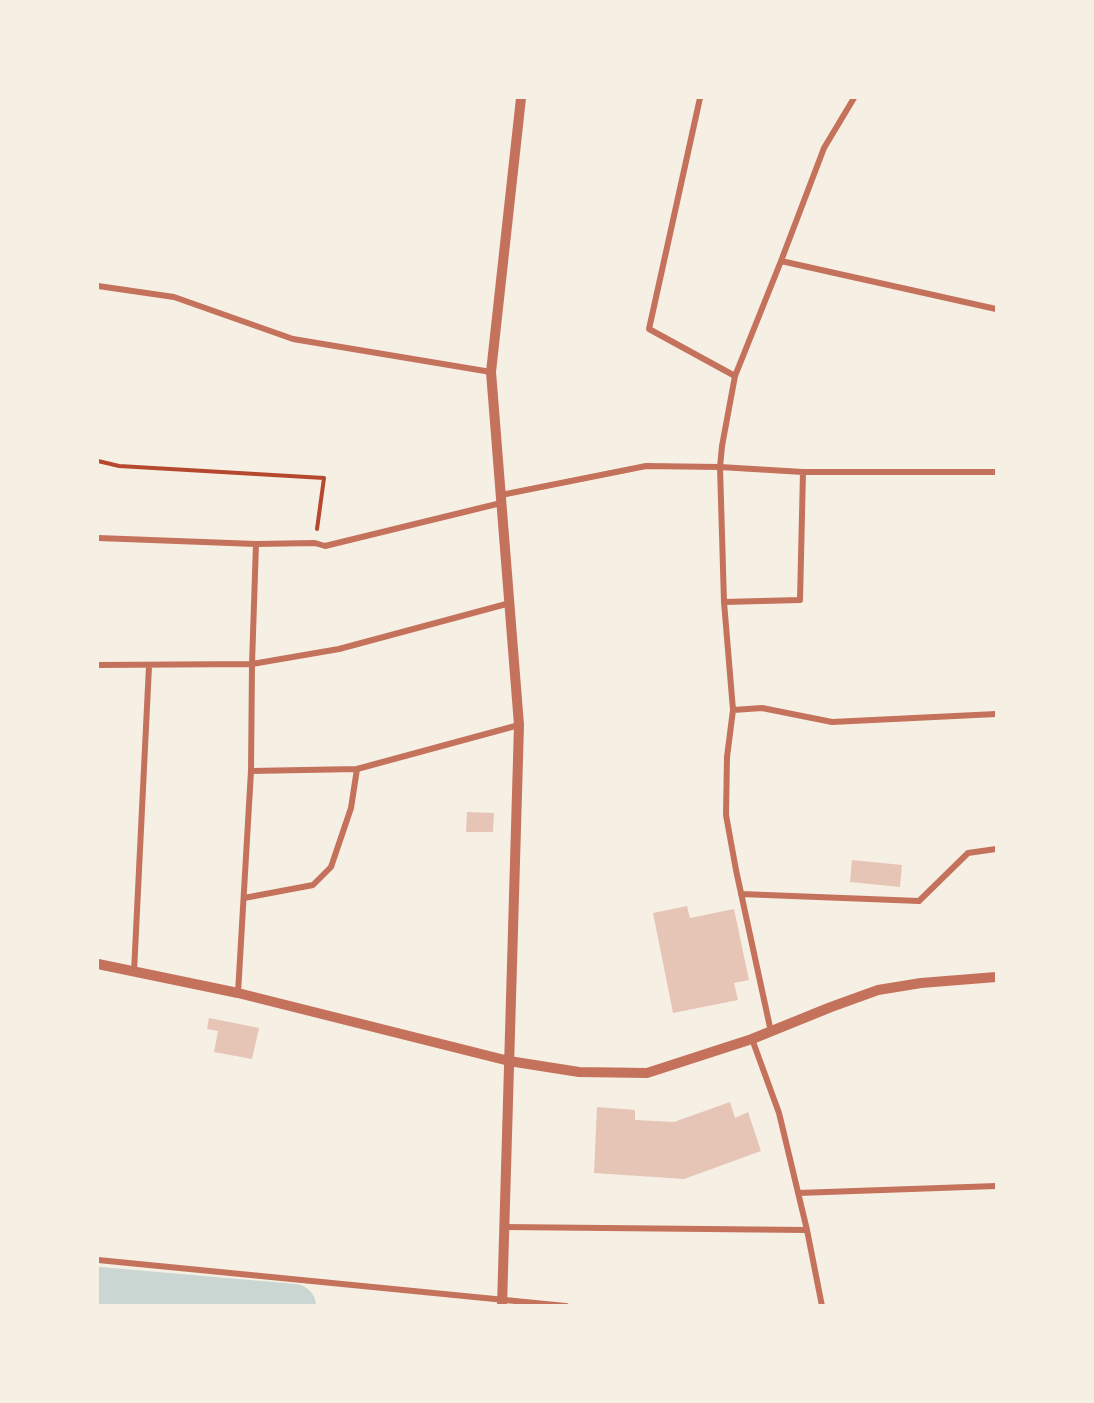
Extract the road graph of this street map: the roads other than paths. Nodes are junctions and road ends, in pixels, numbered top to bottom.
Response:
1 (521, 98) edge
2 (700, 98) edge
3 (854, 98) edge
4 (782, 261) junction
5 (98, 286) edge
6 (996, 309) edge
7 (491, 372) junction
8 (735, 376) junction
9 (720, 467) junction
10 (803, 472) junction
11 (996, 472) edge
12 (502, 499) junction
13 (98, 538) edge
14 (256, 544) junction
15 (724, 602) junction
16 (510, 603) junction
17 (252, 664) junction
18 (98, 665) edge
19 (149, 666) junction
20 (733, 710) junction
21 (996, 714) edge
22 (519, 725) junction
23 (357, 769) junction
24 (251, 771) junction
25 (996, 849) edge
26 (741, 894) junction
27 (244, 898) junction
28 (98, 964) edge
29 (134, 972) junction
30 (996, 977) edge
31 (238, 993) junction
32 (771, 1032) junction
33 (752, 1039) junction
34 (509, 1061) junction
35 (996, 1186) edge
36 (798, 1193) junction
37 (504, 1227) junction
38 (807, 1230) junction
39 (98, 1260) edge
40 (502, 1302) edge
41 (566, 1305) edge
42 (822, 1305) edge

1 - 7 street
2 - 8 street
3 - 4 street
4 - 6 street
4 - 8 street
5 - 7 street
7 - 12 street
8 - 9 street
9 - 10 street
9 - 12 street
9 - 15 street
10 - 11 street
10 - 15 street
12 - 14 street
12 - 16 street
13 - 14 street
14 - 17 street
15 - 20 street
16 - 17 street
16 - 22 street
17 - 19 street
17 - 24 street
18 - 19 street
19 - 29 street
20 - 21 street
20 - 26 street
22 - 23 street
22 - 34 street
23 - 24 street
23 - 27 street
24 - 27 street
25 - 26 street
26 - 32 street
27 - 31 street
28 - 29 street
29 - 31 street
30 - 32 street
31 - 34 street
32 - 33 street
33 - 34 street
33 - 36 street
34 - 37 street
35 - 36 street
36 - 38 street
37 - 38 street
37 - 40 street
38 - 42 street
39 - 40 street
40 - 41 street

